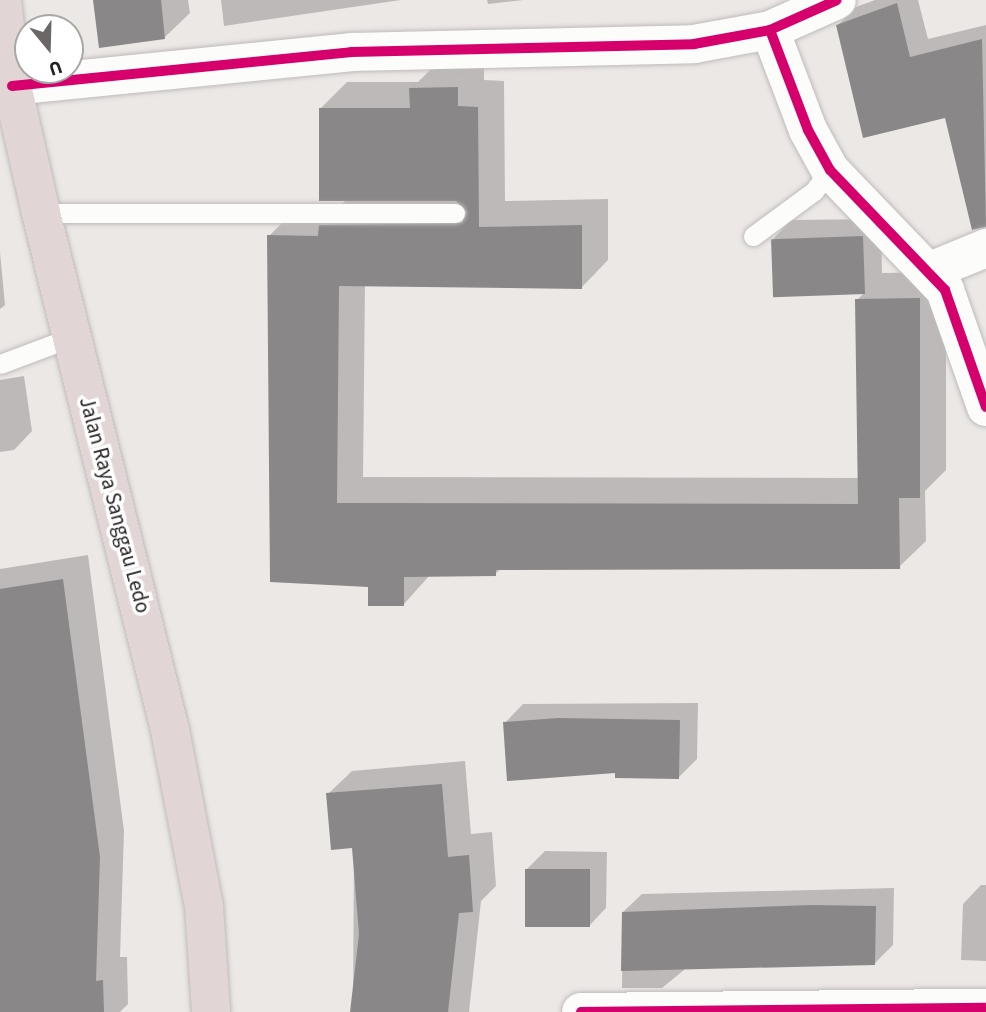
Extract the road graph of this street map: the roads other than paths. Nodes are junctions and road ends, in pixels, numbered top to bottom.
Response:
1 (2, 0) edge
2 (837, 0) edge
3 (770, 30) junction
4 (12, 86) junction
5 (830, 170) junction
6 (41, 213) junction
7 (456, 213) dead end
8 (753, 236) dead end
9 (986, 248) edge
10 (930, 271) junction
11 (72, 337) junction
12 (0, 364) edge
13 (986, 407) edge
14 (985, 1008) edge
15 (211, 1012) edge
16 (580, 1012) edge

1 - 4 highway, Jalan Raya Sanggau Ledo
2 - 3 street
3 - 4 street
3 - 5 street
4 - 6 highway, Jalan Raya Sanggau Ledo
5 - 8 lane
5 - 10 street
6 - 7 lane
6 - 11 highway, Jalan Raya Sanggau Ledo
9 - 10 street
10 - 13 street
11 - 12 lane
11 - 15 highway, Jalan Raya Sanggau Ledo
14 - 16 street

